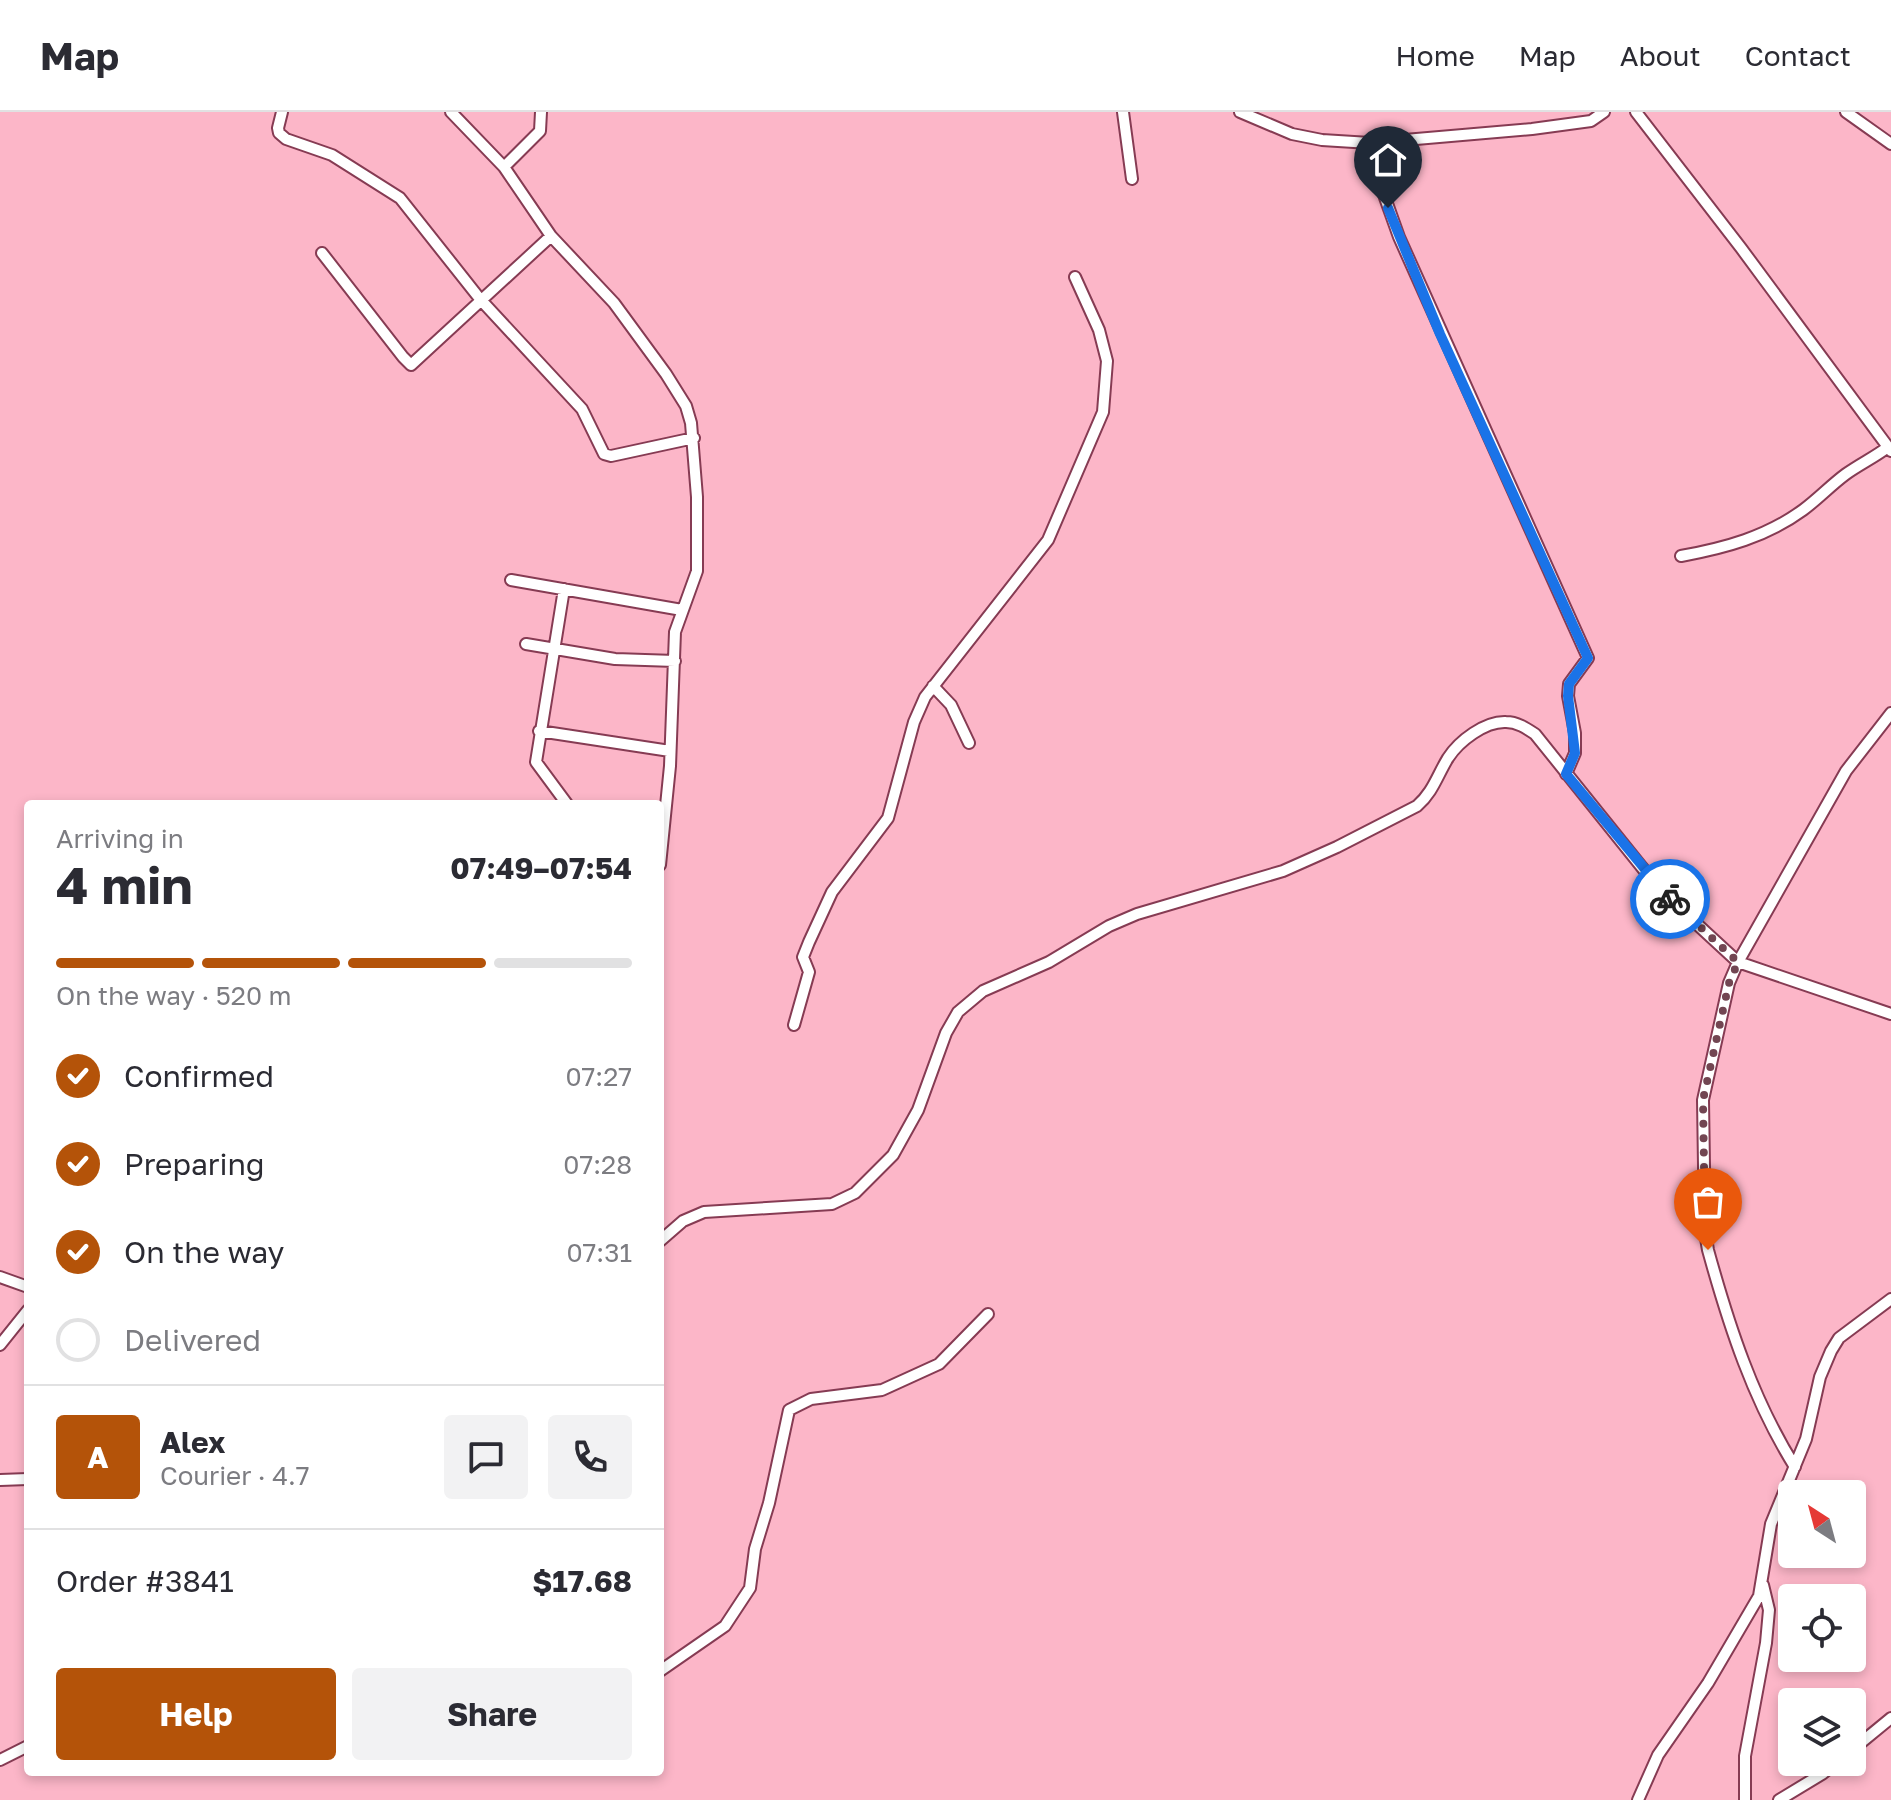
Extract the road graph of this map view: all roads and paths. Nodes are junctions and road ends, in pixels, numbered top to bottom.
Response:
1 (282, 112) edge
2 (451, 112) edge
3 (541, 112) edge
4 (1123, 112) edge
5 (1240, 112) edge
6 (1604, 112) edge
7 (1636, 112) edge
8 (1846, 112) edge
9 (1370, 143) junction
10 (1891, 144) edge
11 (504, 167) junction
12 (1132, 179) dead end
13 (551, 236) junction
14 (322, 253) dead end
15 (1075, 277) dead end
16 (480, 299) junction
17 (694, 438) junction
18 (1890, 449) edge
19 (1681, 556) dead end
20 (511, 580) dead end
21 (564, 589) junction
22 (682, 610) junction
23 (526, 644) dead end
24 (552, 650) junction
25 (675, 661) junction
26 (933, 686) junction
27 (1891, 713) edge
28 (539, 731) junction
29 (969, 743) dead end
30 (670, 751) junction
31 (1566, 774) junction
32 (564, 800) edge
33 (664, 819) edge
34 (1738, 962) junction
35 (1891, 1014) edge
36 (794, 1025) dead end
37 (664, 1238) edge
38 (0, 1277) edge
39 (24, 1286) edge
40 (1891, 1299) edge
41 (988, 1314) dead end
42 (24, 1315) edge
43 (0, 1345) edge
44 (1795, 1467) junction
45 (24, 1479) edge
46 (0, 1480) edge
47 (1762, 1583) junction
48 (664, 1668) edge
49 (1891, 1718) edge
50 (1866, 1739) edge
51 (24, 1748) edge
52 (0, 1760) edge
53 (1819, 1776) edge
54 (1638, 1800) edge
55 (1745, 1800) edge
56 (1779, 1800) edge

1 - 16 street
2 - 11 street
3 - 11 street
4 - 12 street
5 - 9 street
6 - 9 street
7 - 18 street
8 - 10 street
9 - 31 street
11 - 13 street
13 - 16 street
13 - 17 street
14 - 16 street
15 - 26 street
16 - 17 street
17 - 22 street
18 - 19 street
20 - 21 street
21 - 22 street
21 - 24 street
22 - 25 street
23 - 24 street
24 - 25 street
24 - 28 street
25 - 30 street
26 - 29 street
26 - 36 street
27 - 34 street
28 - 30 street
28 - 32 street
30 - 33 street
31 - 34 street
31 - 37 street
34 - 35 street
34 - 44 street
38 - 39 street
40 - 44 street
41 - 48 street
42 - 43 street
44 - 47 street
45 - 46 street
47 - 54 street
47 - 55 street
49 - 50 street
51 - 52 street
53 - 56 street

